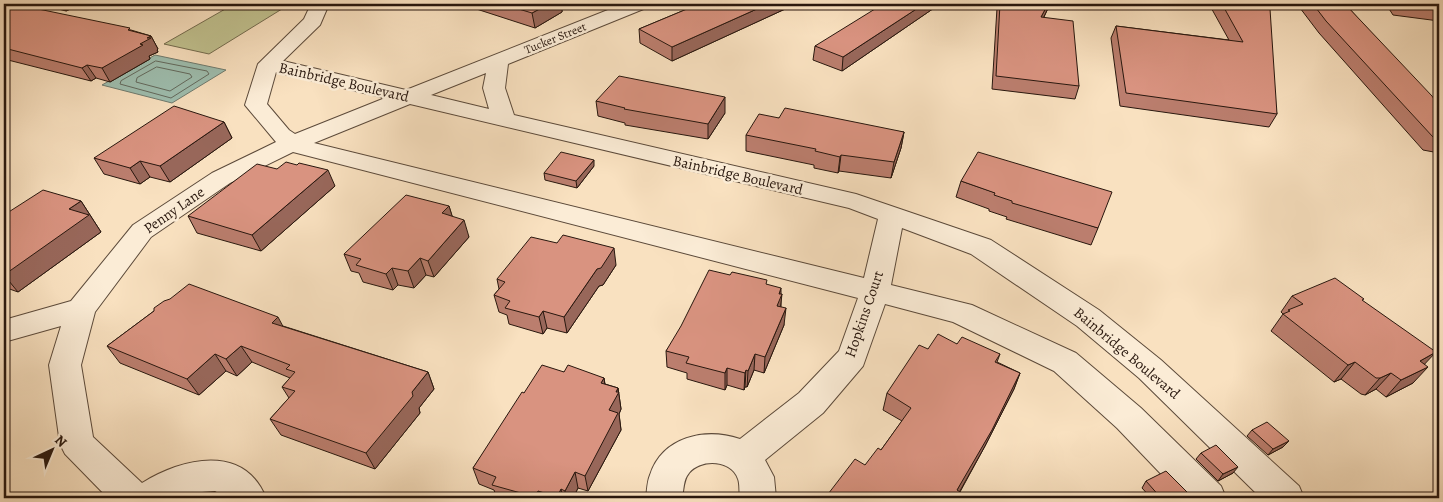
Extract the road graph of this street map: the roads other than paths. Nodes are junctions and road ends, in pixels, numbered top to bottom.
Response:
1 (320, 4) edge
2 (631, 5) edge
3 (498, 61) junction
4 (268, 64) junction
5 (408, 97) junction
6 (504, 120) junction
7 (293, 142) junction
8 (892, 215) junction
9 (875, 292) junction
10 (81, 309) junction
11 (4, 331) edge
12 (743, 457) junction
13 (132, 498) edge
14 (150, 498) edge
15 (248, 498) edge
16 (664, 498) edge
17 (758, 498) edge
18 (1208, 498) edge
19 (1286, 498) edge

1 - 4 street
2 - 3 street, Tucker Street
3 - 5 street, Tucker Street
3 - 6 street
4 - 5 street, Bainbridge Boulevard
4 - 7 street, Bainbridge Boulevard
5 - 6 street, Bainbridge Boulevard
5 - 7 street, Tucker Street
6 - 8 street, Bainbridge Boulevard
7 - 9 street, Bainbridge Boulevard
7 - 10 street, Penny Lane
8 - 9 street, Hopkins Court
8 - 19 street, Bainbridge Boulevard
9 - 12 street, Hopkins Court
9 - 18 street, Bainbridge Boulevard
10 - 11 street
10 - 13 street, Penny Lane
12 - 16 street
12 - 17 street
14 - 15 street

